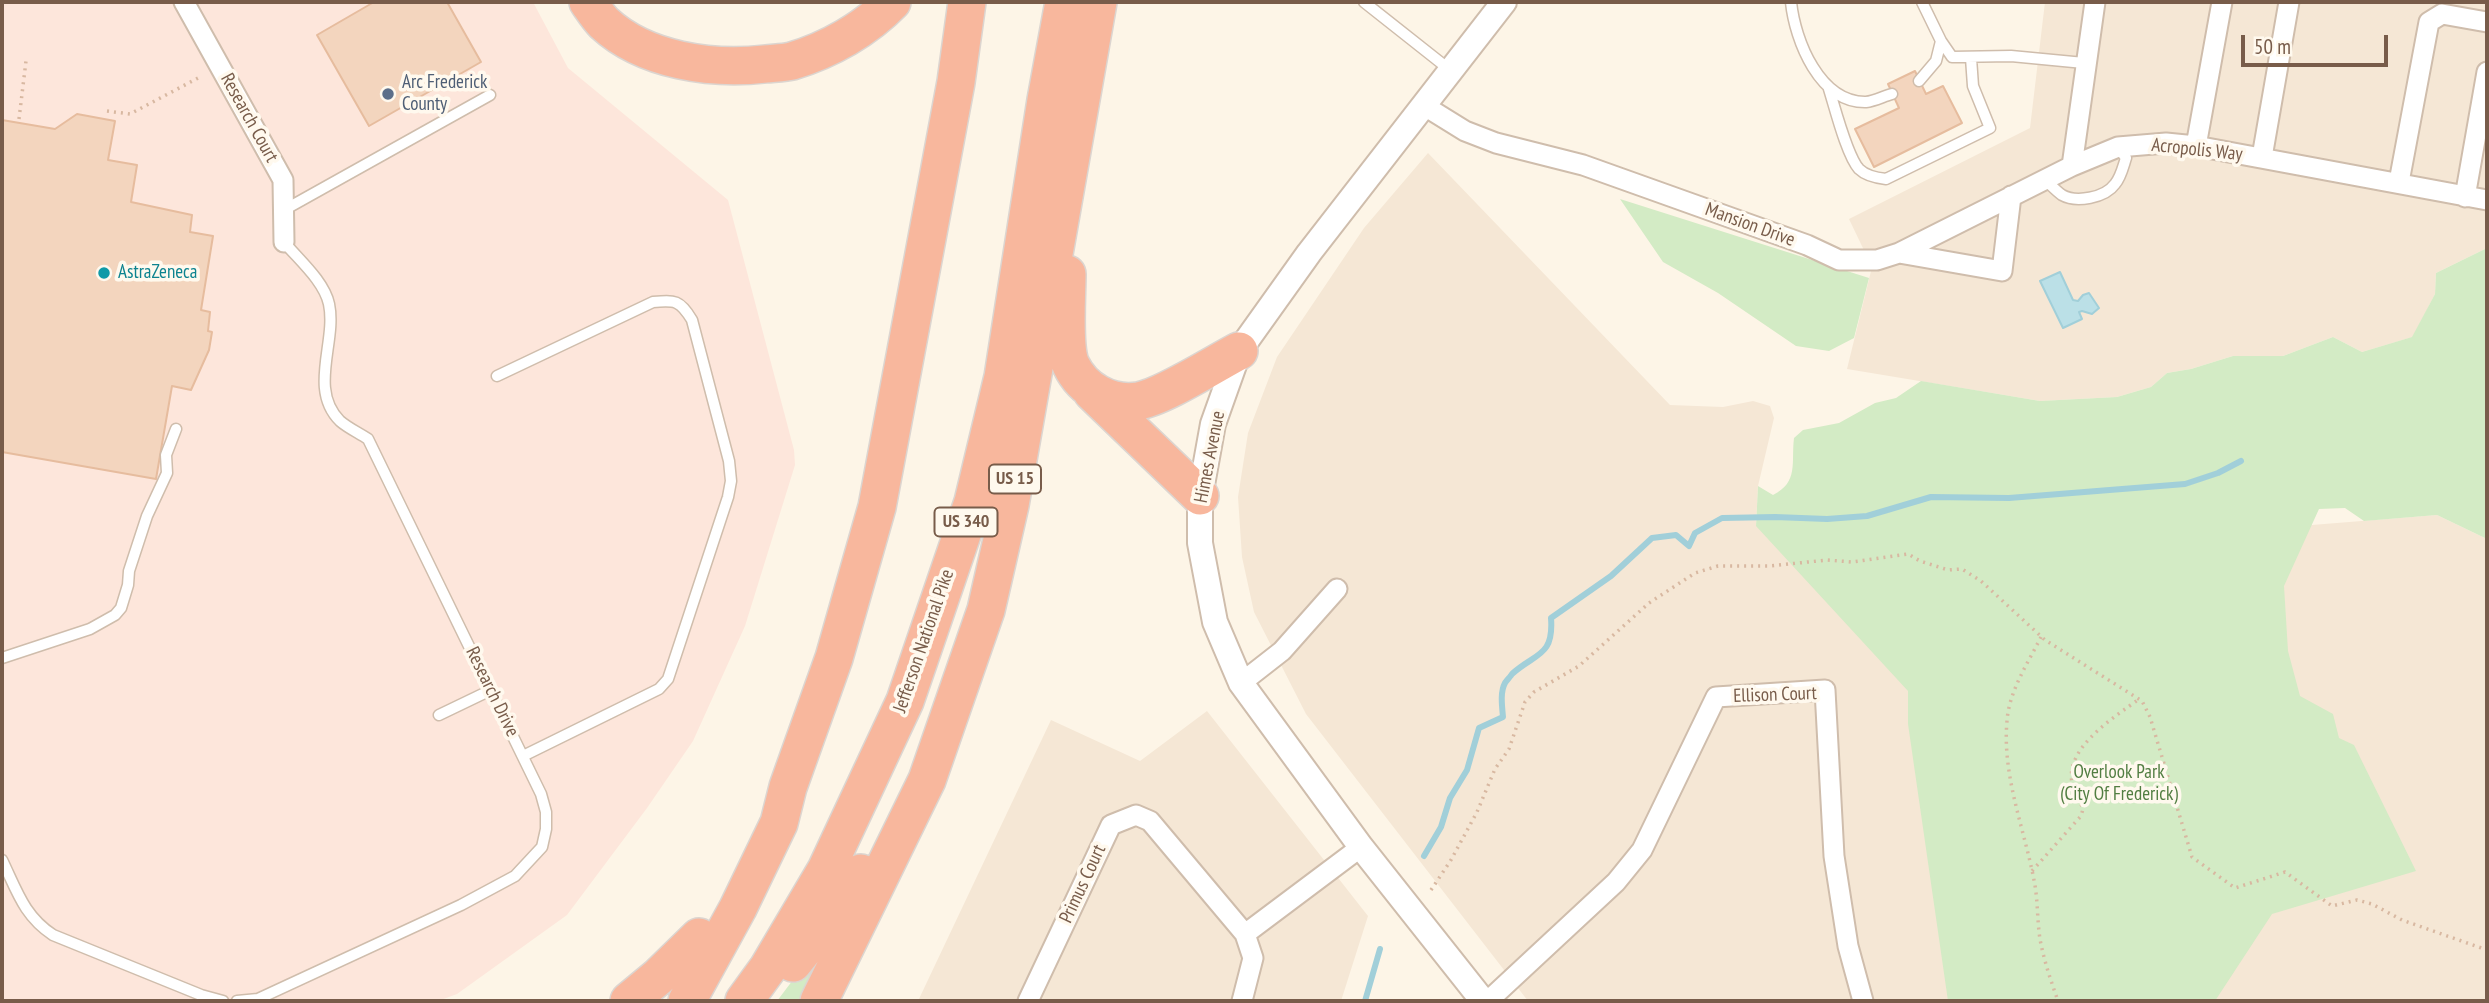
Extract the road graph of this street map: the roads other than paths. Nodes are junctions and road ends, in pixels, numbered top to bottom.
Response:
1 (184, 2) edge
2 (588, 2) edge
3 (892, 2) edge
4 (967, 2) edge
5 (1064, 2) edge
6 (1098, 2) edge
7 (1364, 2) edge
8 (1504, 2) edge
9 (1791, 2) edge
10 (1922, 2) edge
11 (2095, 2) edge
12 (2222, 2) edge
13 (2289, 2) edge
14 (2487, 22) edge
15 (1941, 41) junction
16 (1972, 58) junction
17 (2084, 63) junction
18 (1450, 70) junction
19 (2487, 72) edge
20 (1919, 81) dead end
21 (1829, 89) junction
22 (1892, 94) dead end
23 (490, 95) dead end
24 (1423, 105) junction
25 (2118, 146) junction
26 (2196, 146) junction
27 (2262, 157) junction
28 (2072, 166) junction
29 (1067, 169) junction
30 (2045, 180) junction
31 (2399, 183) junction
32 (2011, 196) junction
33 (2465, 197) junction
34 (2487, 200) edge
35 (284, 210) junction
36 (284, 242) joint
37 (1899, 253) junction
38 (1239, 351) junction
39 (497, 376) dead end
40 (1086, 387) junction
41 (176, 429) dead end
42 (1200, 496) junction
43 (1336, 589) dead end
44 (2, 658) edge
45 (1241, 683) junction
46 (491, 690) junction
47 (439, 715) dead end
48 (523, 756) junction
49 (927, 780) junction
50 (788, 787) junction
51 (1361, 847) junction
52 (2, 860) edge
53 (1245, 934) junction
54 (699, 937) junction
55 (223, 1001) edge
56 (237, 1001) edge
57 (629, 1001) edge
58 (662, 1001) edge
59 (687, 1001) edge
60 (744, 1001) edge
61 (760, 1001) edge
62 (819, 1001) edge
63 (1028, 1001) edge
64 (1242, 1001) edge
65 (1486, 1001) edge
66 (1863, 1001) edge

1 - 35 street, Research Court
2 - 3 highway
4 - 50 highway
5 - 60 highway, Jefferson National Pike / US 340
6 - 29 highway, US 15
7 - 18 lane
8 - 18 street, Himes Avenue
9 - 21 lane
10 - 15 lane
11 - 17 street
12 - 26 street
13 - 27 street
14 - 31 street
15 - 16 lane
15 - 20 lane
16 - 17 lane
16 - 21 lane
17 - 28 street
18 - 24 street, Himes Avenue
19 - 33 street
21 - 22 lane
23 - 35 lane
24 - 37 street, Mansion Drive
24 - 38 street, Himes Avenue
25 - 26 street, Acropolis Way
25 - 28 street, Acropolis Way
25 - 30 lane
26 - 27 street, Acropolis Way
27 - 31 street, Acropolis Way
28 - 30 street, Mansion Drive
29 - 40 highway
29 - 49 highway, US 15
30 - 32 street, Mansion Drive
31 - 33 street, Acropolis Way
32 - 37 street, Mansion Drive
32 - 37 street
33 - 34 street, Acropolis Way
35 - 36 street, Research Court
36 - 46 lane, Research Drive
38 - 40 highway
38 - 42 street, Himes Avenue
39 - 48 lane
40 - 42 highway
41 - 44 lane
42 - 45 street, Himes Avenue
43 - 45 street
45 - 51 street, Himes Avenue
46 - 47 lane
46 - 48 lane, Research Drive
48 - 56 lane, Research Drive
49 - 61 highway
49 - 62 highway, US 15
50 - 54 highway
50 - 59 highway
51 - 53 street
51 - 65 street, Himes Avenue
52 - 55 lane
53 - 63 street, Primus Court
53 - 64 street
54 - 57 highway
54 - 58 highway
65 - 66 street, Ellison Court

